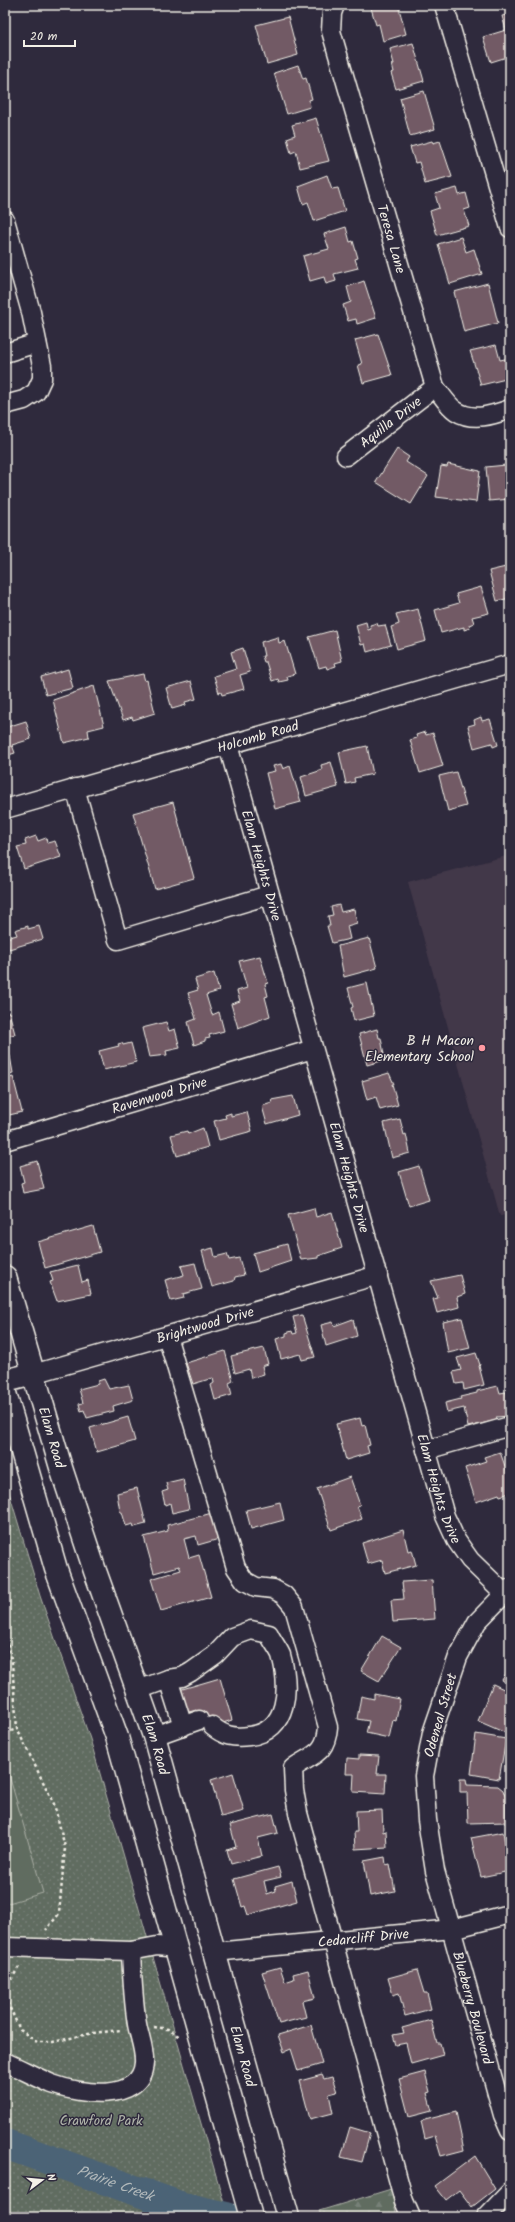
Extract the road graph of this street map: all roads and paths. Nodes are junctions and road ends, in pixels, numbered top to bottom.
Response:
1 (335, 5) edge
2 (444, 5) edge
3 (5, 220) edge
4 (510, 228) edge
5 (37, 343) junction
6 (5, 353) edge
7 (435, 387) junction
8 (5, 405) edge
9 (510, 409) edge
10 (346, 456) dead end
11 (510, 664) edge
12 (228, 745) junction
13 (75, 788) junction
14 (5, 809) edge
15 (269, 896) junction
16 (313, 1050) junction
17 (5, 1141) edge
18 (378, 1275) junction
19 (5, 1278) edge
20 (167, 1336) junction
21 (33, 1374) junction
22 (5, 1381) edge
23 (5, 1393) edge
24 (510, 1426) edge
25 (426, 1450) junction
26 (507, 1591) edge
27 (5, 1632) edge
28 (168, 1679) junction
29 (138, 1690) junction
30 (198, 1724) junction
31 (18, 1729) junction
32 (5, 1733) edge
33 (154, 1736) junction
34 (510, 1914) edge
35 (452, 1929) junction
36 (332, 1940) junction
37 (5, 1947) edge
38 (31, 1947) junction
39 (177, 1948) junction
40 (131, 1951) junction
41 (215, 1952) junction
42 (5, 1990) edge
43 (5, 2062) edge
44 (510, 2131) edge
45 (510, 2192) edge
46 (249, 2208) edge
47 (288, 2217) edge
48 (411, 2217) edge
49 (486, 2217) edge

1 - 7 street, Teresa Lane
2 - 4 street
3 - 5 street
5 - 6 street
5 - 8 street
7 - 9 street, Teresa Lane
7 - 10 street, Aquilla Drive
11 - 12 street, Holcomb Road
12 - 13 street, Holcomb Road
12 - 15 street, Elam Heights Drive
13 - 14 street, Holcomb Road
13 - 15 street
15 - 16 street, Elam Heights Drive
16 - 17 street, Ravenwood Drive
16 - 18 street, Elam Heights Drive
18 - 20 street, Brightwood Drive
18 - 25 street, Elam Heights Drive
19 - 21 main road, Elam Road
20 - 21 street, Brightwood Drive
20 - 36 street
21 - 22 main road
21 - 29 main road, Elam Road
23 - 39 main road
24 - 25 street
25 - 26 street, Elam Heights Drive
26 - 35 street, Odeneal Street
27 - 31 path
28 - 29 street
28 - 30 street
28 - 30 street
29 - 33 main road, Elam Road
30 - 33 street
31 - 32 path
31 - 38 path
33 - 41 main road, Elam Road
34 - 35 street, Cedarcliff Drive
35 - 36 street, Cedarcliff Drive
35 - 44 street, Blueberry Boulevard
36 - 41 street, Cedarcliff Drive
36 - 48 street
37 - 38 street
38 - 40 street
38 - 42 path
39 - 40 street
39 - 41 main road
39 - 46 main road
40 - 43 street
41 - 47 main road, Elam Road
45 - 49 street

